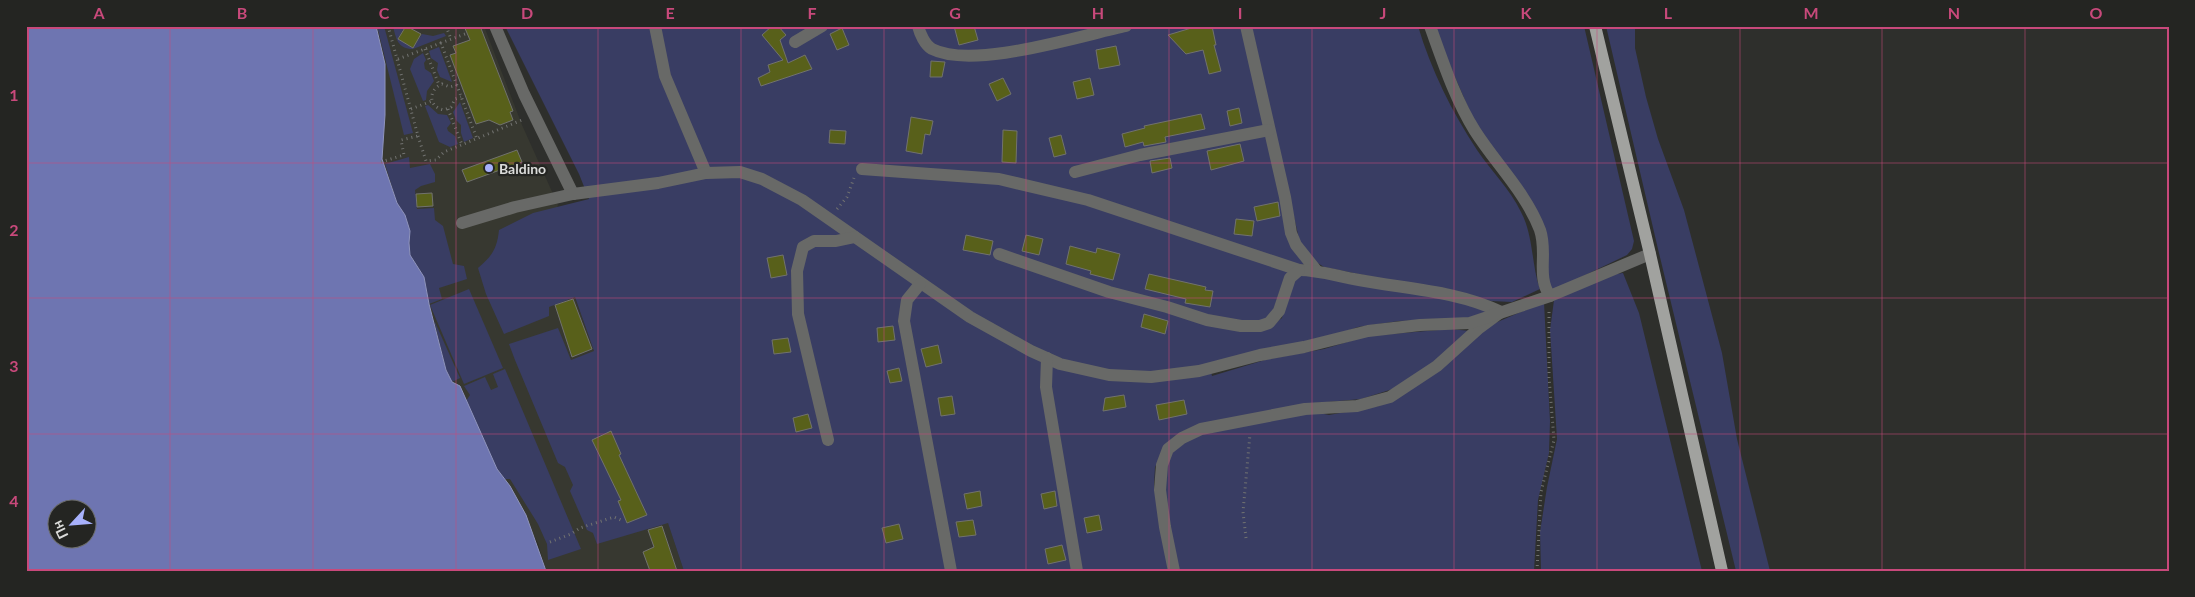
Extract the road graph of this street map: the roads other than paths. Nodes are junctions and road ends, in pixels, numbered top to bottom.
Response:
1 (495, 26) edge
2 (655, 26) edge
3 (822, 26) edge
4 (918, 26) edge
5 (1126, 26) edge
6 (1246, 26) edge
7 (1430, 26) edge
8 (1595, 26) edge
9 (795, 42) dead end
10 (1270, 130) junction
11 (862, 169) road end
12 (1075, 172) dead end
13 (706, 173) junction
14 (573, 194) junction
15 (462, 224) dead end
16 (855, 237) junction
17 (999, 254) dead end
18 (1650, 254) junction
19 (1299, 270) junction
20 (1316, 270) junction
21 (920, 284) junction
22 (1550, 296) junction
23 (1502, 312) junction
24 (1047, 358) junction
25 (828, 440) dead end
26 (951, 571) edge
27 (1077, 571) edge
28 (1174, 571) edge
29 (1722, 571) edge

1 - 14 lane
2 - 13 lane
3 - 9 lane
4 - 5 lane
6 - 10 lane
7 - 22 lane
8 - 18 main road
10 - 12 lane
10 - 20 lane
11 - 19 lane
13 - 14 lane
13 - 16 lane
14 - 15 lane
16 - 21 lane
16 - 25 lane
17 - 19 lane
18 - 22 lane
18 - 29 main road
19 - 20 lane
20 - 23 lane
21 - 24 lane
21 - 26 lane
22 - 23 lane
23 - 24 lane
23 - 28 lane
24 - 27 lane

